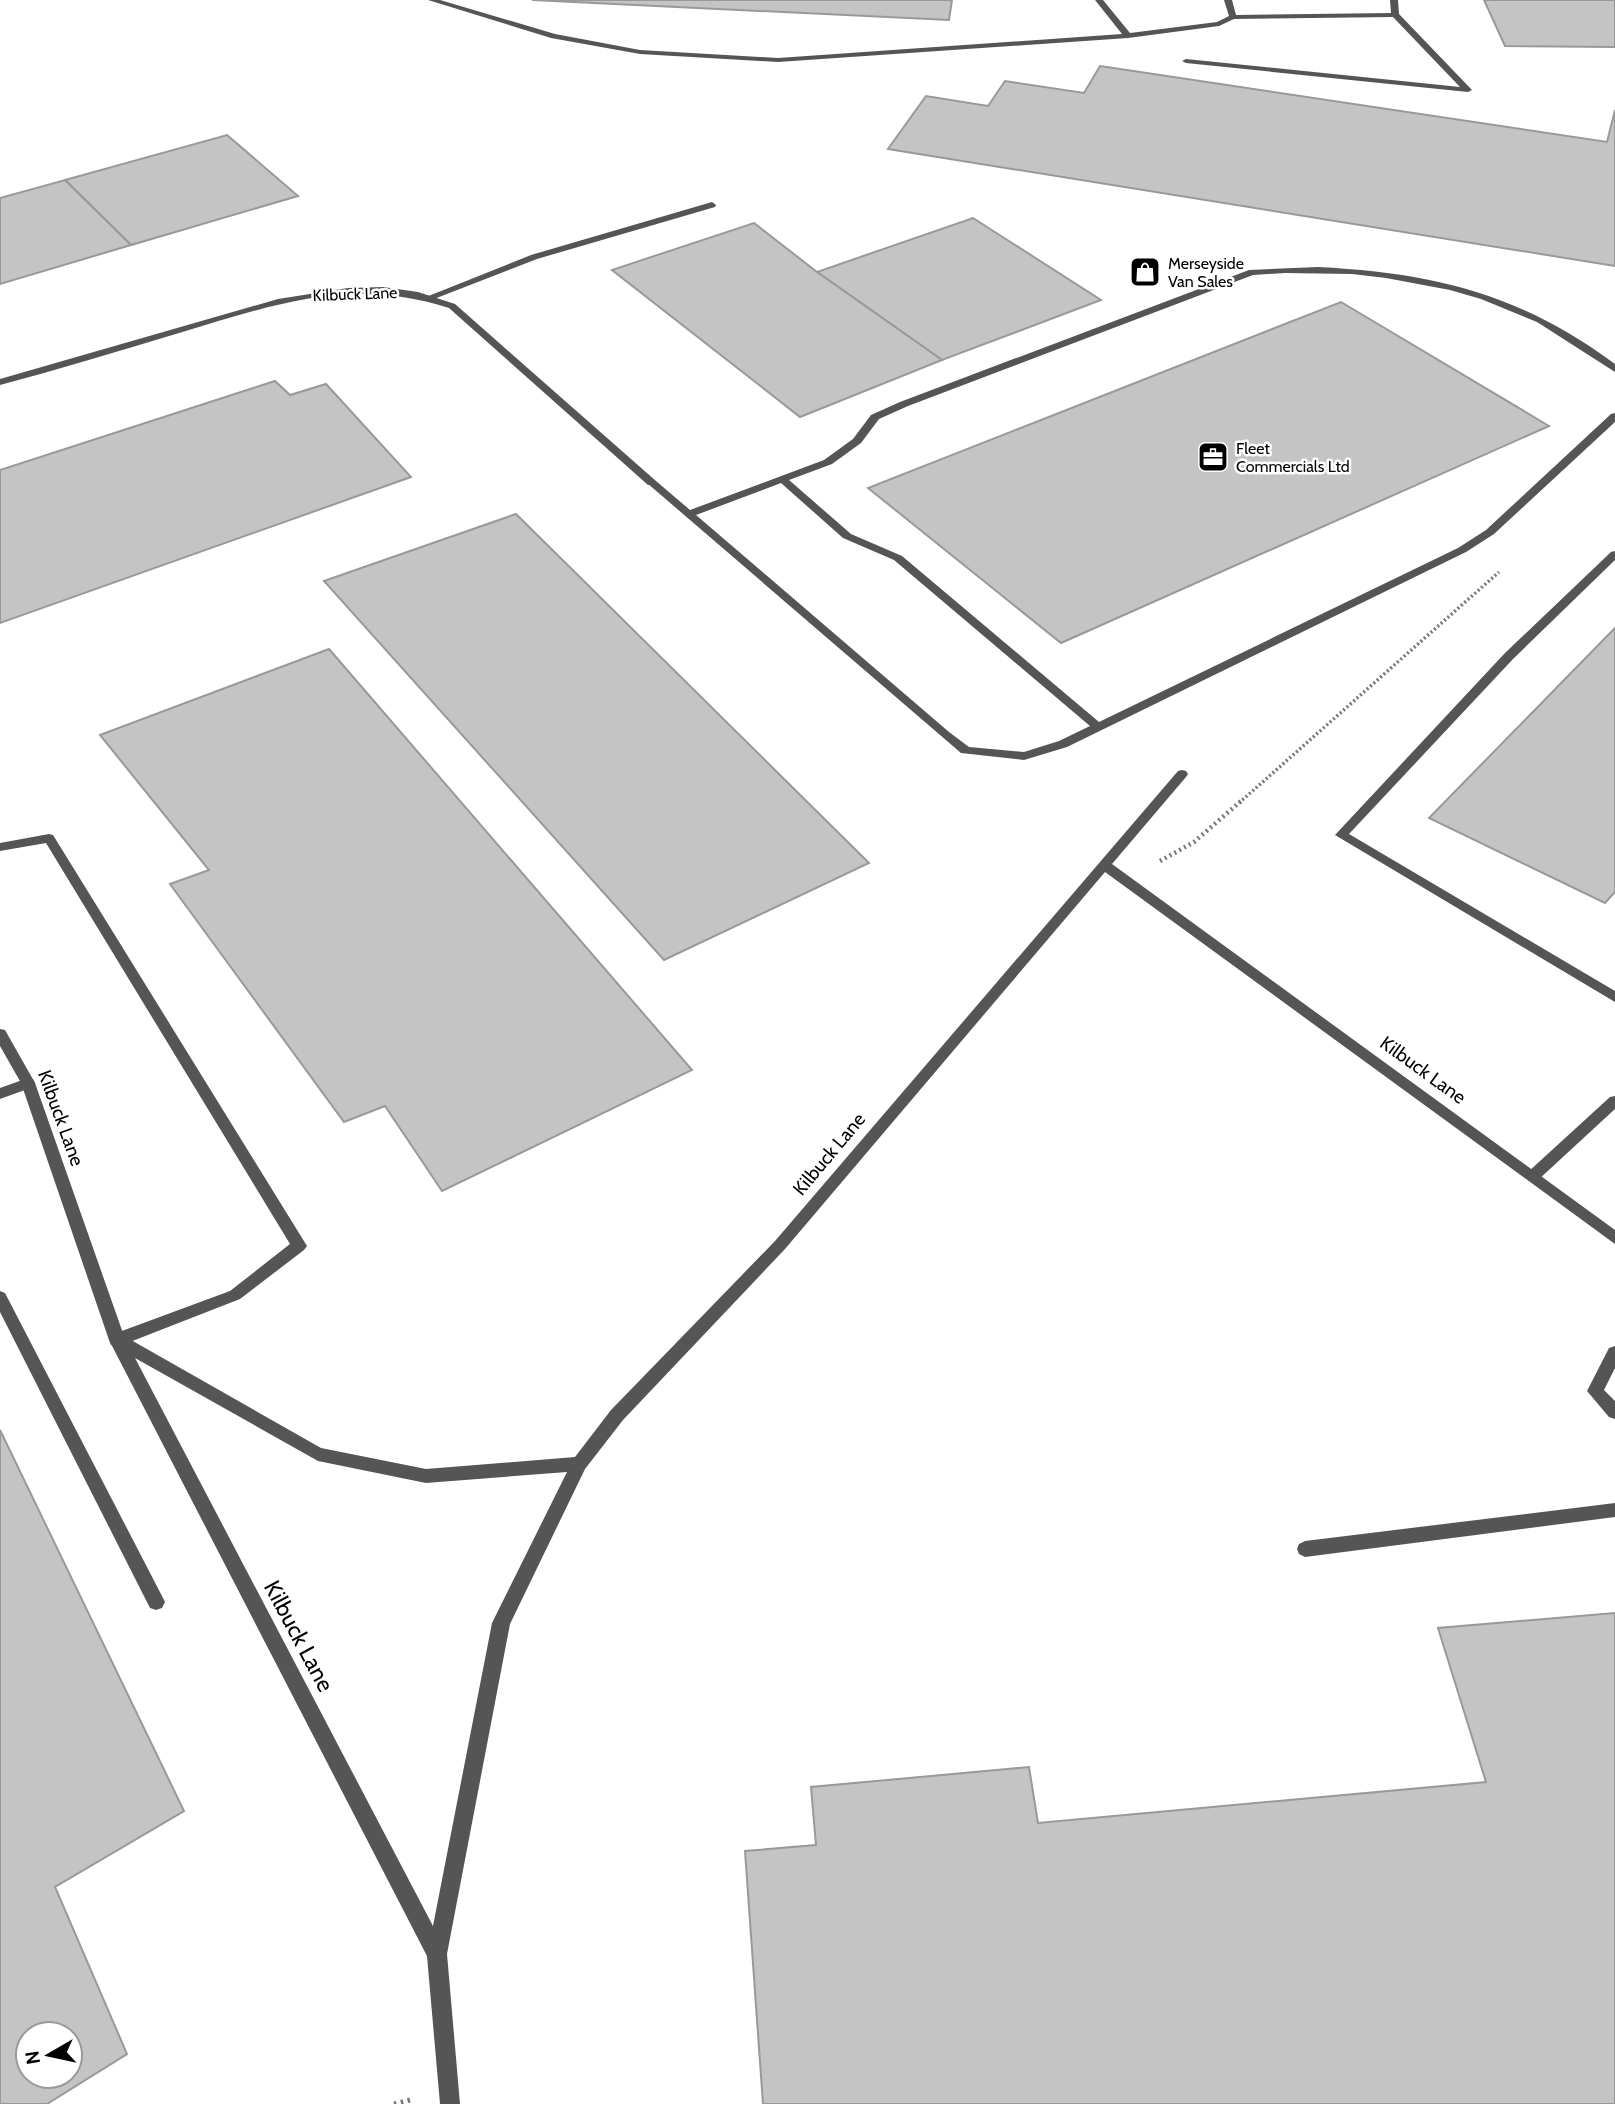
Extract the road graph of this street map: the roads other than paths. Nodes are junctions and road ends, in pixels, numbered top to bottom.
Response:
1 (432, 0) edge
2 (1099, 0) edge
3 (1228, 0) edge
4 (1394, 0) edge
5 (1395, 15) junction
6 (1233, 17) junction
7 (1128, 36) junction
8 (1186, 61) dead end
9 (712, 205) dead end
10 (431, 297) junction
11 (1615, 369) edge
12 (0, 382) edge
13 (1615, 416) edge
14 (782, 480) junction
15 (688, 514) junction
16 (1615, 554) edge
17 (1098, 727) junction
18 (1182, 774) dead end
19 (0, 847) edge
20 (1103, 864) junction
21 (1615, 997) edge
22 (0, 1034) edge
23 (28, 1083) junction
24 (0, 1094) edge
25 (1615, 1101) edge
26 (1533, 1176) junction
27 (1615, 1238) edge
28 (0, 1297) edge
29 (117, 1340) junction
30 (1615, 1353) edge
31 (1615, 1412) edge
32 (579, 1464) junction
33 (1615, 1510) edge
34 (1305, 1549) dead end
35 (156, 1602) dead end
36 (437, 1954) junction
37 (450, 2104) edge

1 - 7 street
2 - 7 street
3 - 6 street
4 - 5 street
5 - 6 street
5 - 8 street
6 - 7 street
9 - 10 street
10 - 12 street, Kilbuck Lane
10 - 15 street, Kilbuck Lane
11 - 14 street
13 - 17 street, Kilbuck Lane
14 - 15 street
14 - 17 street
15 - 17 street, Kilbuck Lane
16 - 21 street
18 - 20 street, Kilbuck Lane
19 - 29 street
20 - 26 street, Kilbuck Lane
20 - 32 street, Kilbuck Lane
22 - 23 street, Kilbuck Lane
23 - 24 street
23 - 29 street, Kilbuck Lane
25 - 26 street
26 - 27 street, Kilbuck Lane
28 - 35 street
29 - 32 street
29 - 36 street, Kilbuck Lane
30 - 31 street
32 - 36 street, Kilbuck Lane
33 - 34 street
36 - 37 street, Kilbuck Lane

